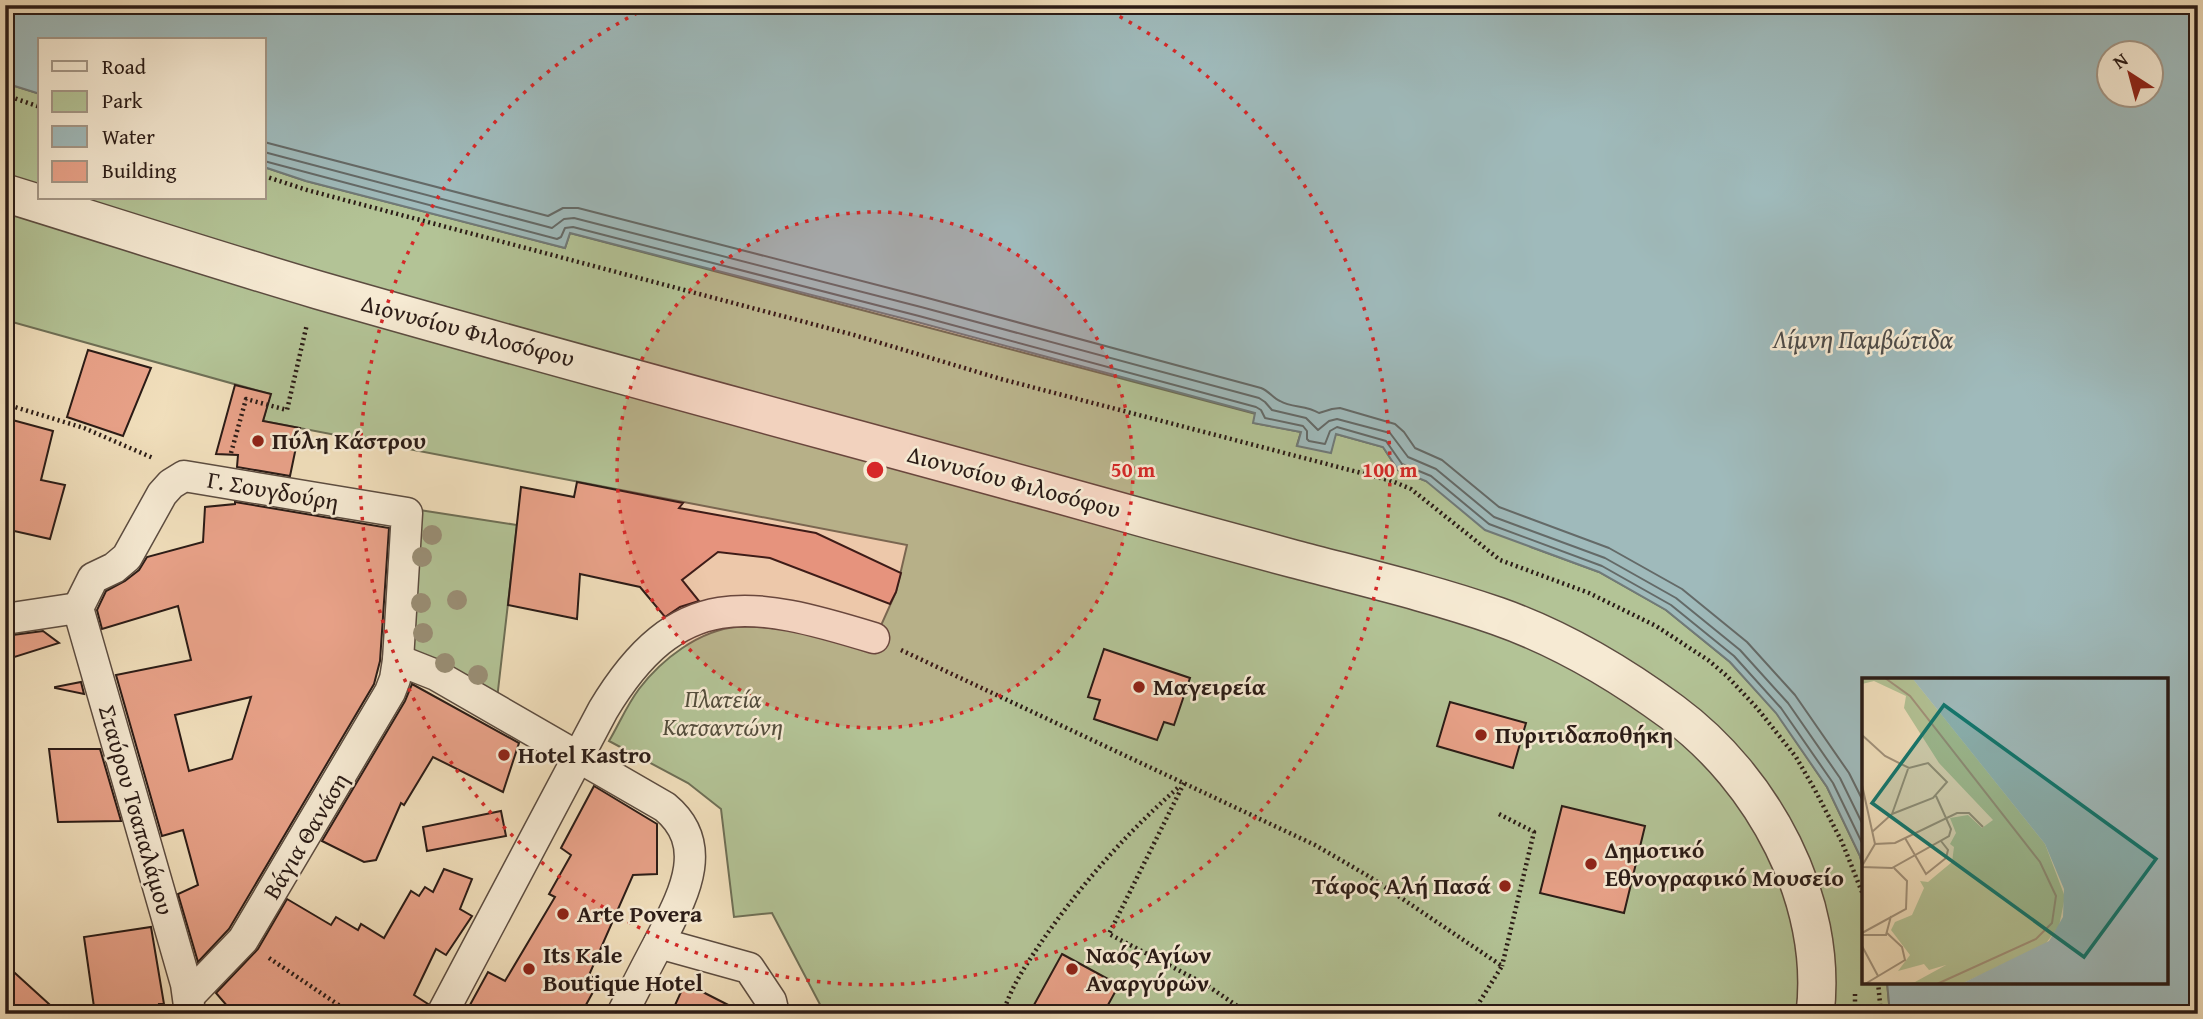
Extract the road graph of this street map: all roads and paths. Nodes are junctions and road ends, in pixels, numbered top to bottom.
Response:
1 (5, 95) edge
2 (38, 106) edge
3 (266, 177) edge
4 (5, 193) edge
5 (315, 289) junction
6 (5, 404) edge
7 (184, 476) junction
8 (222, 482) junction
9 (1411, 489) dead end
10 (78, 608) junction
11 (5, 619) edge
12 (874, 638) joint
13 (398, 660) junction
14 (579, 756) junction
15 (1184, 783) junction
16 (1499, 814) dead end
17 (243, 940) junction
18 (659, 943) junction
19 (1502, 965) junction
20 (1878, 984) edge
21 (190, 1005) edge
22 (352, 1014) edge
23 (442, 1014) edge
24 (622, 1014) edge
25 (774, 1014) edge
26 (1003, 1014) edge
27 (1250, 1014) edge
28 (1472, 1014) edge
29 (1815, 1014) edge
30 (1881, 1014) edge

1 - 2 path
3 - 9 path
4 - 5 street, Διονυσίου Φιλοσόφου
5 - 8 path
5 - 29 street, Διονυσίου Φιλοσόφου
6 - 7 path, Γ. Σουγδούρη
7 - 8 street, Γ. Σουγδούρη
7 - 10 street
8 - 13 street, Γ. Σουγδούρη
10 - 11 street
10 - 21 street, Σταύρου Τσαπαλάμου
12 - 14 street
12 - 15 path
13 - 14 street
13 - 17 street, Βάγια Θανάση
14 - 18 street
14 - 23 street
15 - 19 path
15 - 26 path
15 - 27 path
16 - 19 path
17 - 21 street, Βάγια Θανάση
17 - 22 path
18 - 24 street
18 - 25 street
19 - 28 path
20 - 30 path

